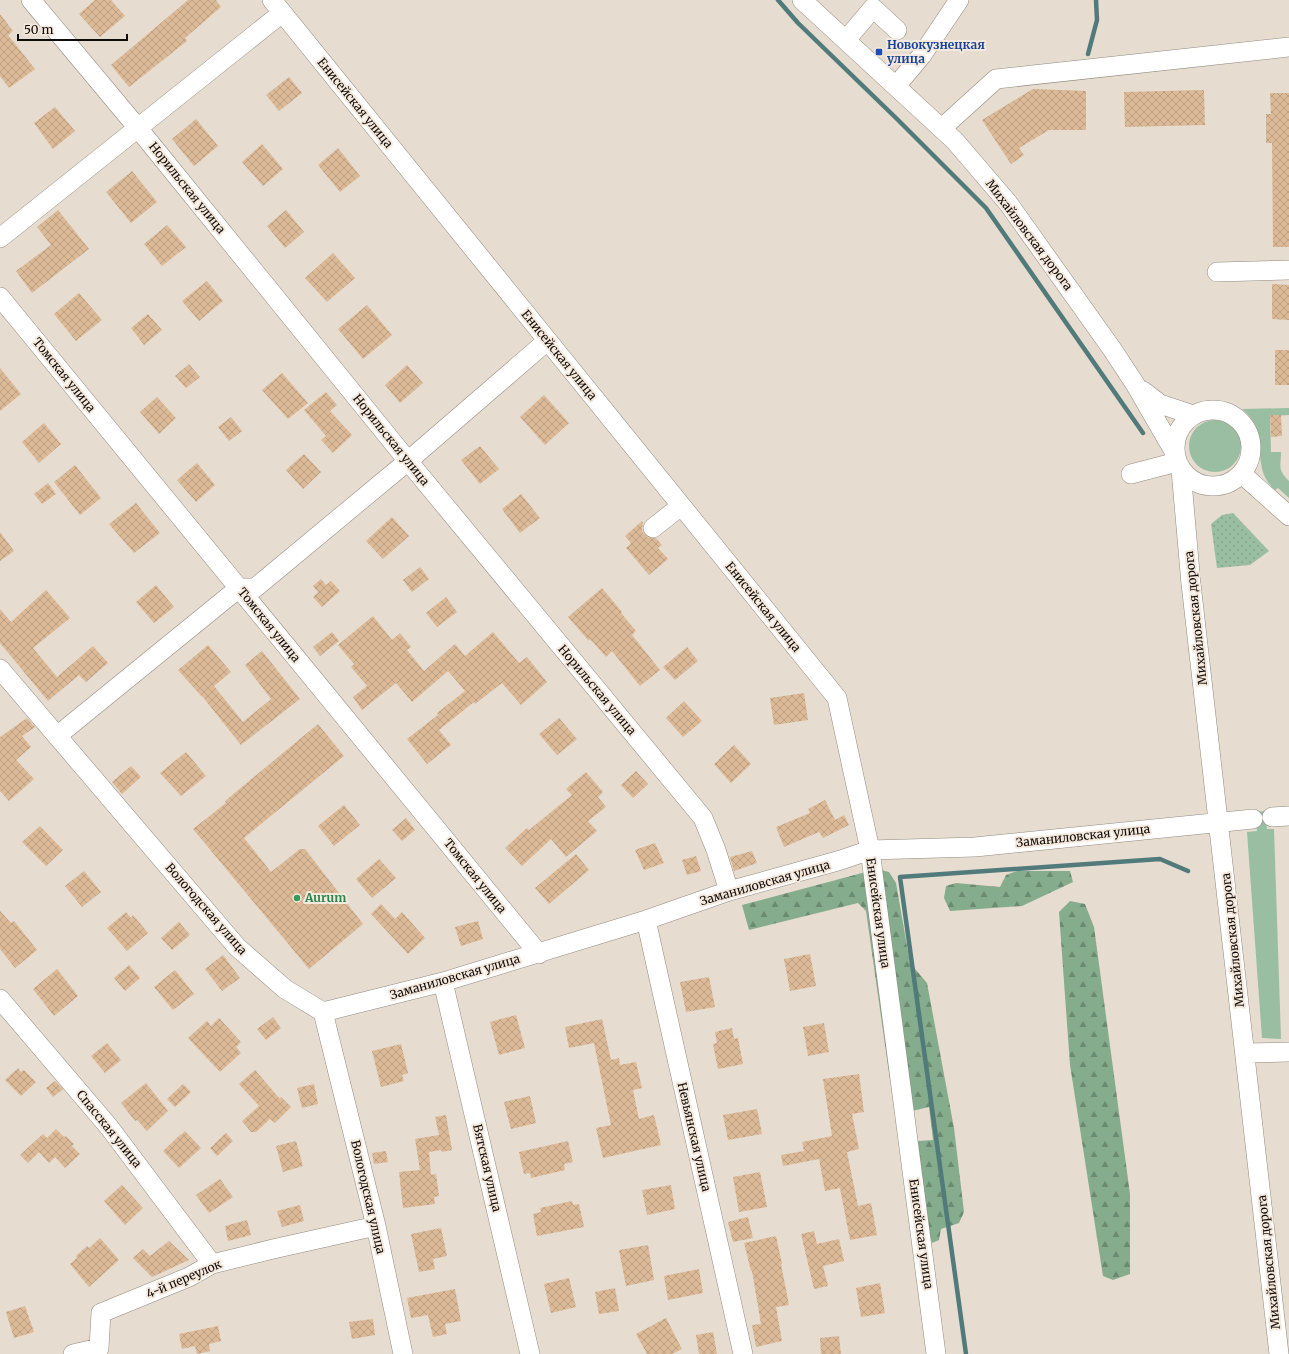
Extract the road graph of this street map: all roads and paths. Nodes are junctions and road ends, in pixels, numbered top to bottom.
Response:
1 (31, 0) edge
2 (802, 0) edge
3 (959, 0) edge
4 (277, 6) edge
5 (897, 30) dead end
6 (846, 40) junction
7 (1289, 47) edge
8 (896, 86) junction
9 (137, 127) junction
10 (942, 128) junction
11 (0, 238) edge
12 (1289, 270) edge
13 (1217, 272) dead end
14 (0, 297) edge
15 (547, 341) junction
16 (1135, 384) junction
17 (1193, 415) junction
18 (408, 460) junction
19 (1178, 461) junction
20 (1131, 474) dead end
21 (1242, 474) junction
22 (1218, 486) junction
23 (681, 506) junction
24 (1289, 516) edge
25 (1186, 526) junction
26 (653, 528) dead end
27 (239, 588) junction
28 (0, 669) edge
29 (58, 736) junction
30 (1253, 819) dead end
31 (1219, 822) junction
32 (870, 850) junction
33 (729, 891) junction
34 (646, 920) junction
35 (539, 954) junction
36 (443, 982) junction
37 (0, 998) edge
38 (323, 1012) junction
39 (1289, 1052) edge
40 (1245, 1053) junction
41 (376, 1226) junction
42 (212, 1264) junction
43 (73, 1354) edge
44 (403, 1354) edge
45 (530, 1354) edge
46 (744, 1354) edge
47 (936, 1354) edge
48 (1279, 1354) edge

1 - 9 street, Норильская улица
2 - 6 street, Михайловская дорога
3 - 8 street
4 - 9 street
4 - 15 street, Енисейская улица
5 - 6 street
6 - 8 street, Михайловская дорога
7 - 10 street
8 - 10 street, Михайловская дорога
9 - 11 street
9 - 18 street, Норильская улица
10 - 16 street, Михайловская дорога
12 - 13 street
14 - 27 street, Томская улица
15 - 18 street
15 - 23 street, Енисейская улица
16 - 17 street, Михайловская дорога
16 - 19 street, Михайловская дорога
17 - 19 street
17 - 21 street
18 - 27 street
18 - 33 street, Норильская улица
19 - 20 street
19 - 22 street
19 - 25 street, Михайловская дорога
21 - 22 street
21 - 24 street
22 - 25 street, Михайловская дорога
23 - 26 street
23 - 32 street, Енисейская улица
25 - 31 street, Михайловская дорога
27 - 29 street
27 - 35 street, Томская улица
28 - 29 street, Вологодская улица
29 - 38 street, Вологодская улица
30 - 31 street, Заманиловская улица
31 - 32 street, Заманиловская улица
31 - 40 street, Михайловская дорога
32 - 33 street, Заманиловская улица
32 - 47 street, Енисейская улица
33 - 34 street, Заманиловская улица
34 - 35 street, Заманиловская улица
34 - 46 street, Невьянская улица
35 - 36 street, Заманиловская улица
36 - 38 street, Заманиловская улица
36 - 45 street, Вятская улица
37 - 42 street, Спасская улица
38 - 41 street, Вологодская улица
39 - 40 street
40 - 48 street, Михайловская дорога
41 - 42 street, 4-й переулок
41 - 44 street, Вологодская улица
42 - 43 street, 4-й переулок

